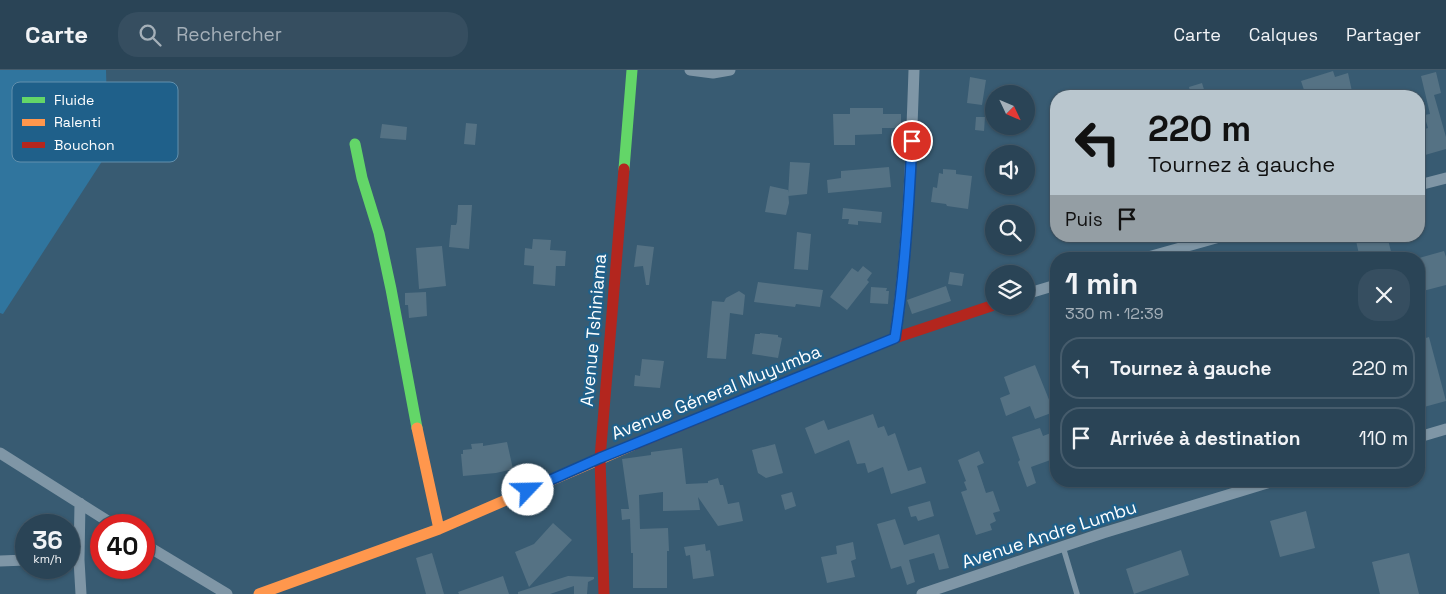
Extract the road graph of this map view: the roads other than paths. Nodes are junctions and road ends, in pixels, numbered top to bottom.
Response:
1 (632, 70) edge
2 (690, 70) edge
3 (730, 70) edge
4 (914, 70) edge
5 (355, 144) dead end
6 (1446, 178) edge
7 (1425, 183) edge
8 (1202, 242) edge
9 (1166, 252) edge
10 (1050, 287) edge
11 (1035, 291) edge
12 (985, 308) edge
13 (895, 338) junction
14 (1446, 429) edge
15 (1425, 435) edge
16 (0, 453) edge
17 (600, 458) junction
18 (1255, 487) edge
19 (80, 503) junction
20 (79, 514) edge
21 (97, 514) edge
22 (439, 529) junction
23 (1063, 547) junction
24 (155, 551) edge
25 (15, 560) edge
26 (0, 561) edge
27 (78, 579) edge
28 (81, 594) edge
29 (227, 594) edge
30 (259, 594) edge
31 (604, 594) edge
32 (922, 594) edge
33 (1077, 594) edge

1 - 17 street, Avenue Tshiniama
2 - 3 street
4 - 13 street
5 - 22 street
6 - 7 street
8 - 9 street
10 - 11 street
12 - 13 street, Avenue Géneral Muyumba
13 - 17 street, Avenue Géneral Muyumba
14 - 15 street
16 - 19 street
17 - 22 street, Avenue Géneral Muyumba
17 - 31 street, Avenue Tshiniama
18 - 23 street, Avenue Andre Lumbu
19 - 20 street
19 - 21 street
22 - 30 street, Avenue Géneral Muyumba
23 - 32 street, Avenue Andre Lumbu
23 - 33 lane
24 - 29 street
25 - 26 street
27 - 28 street

